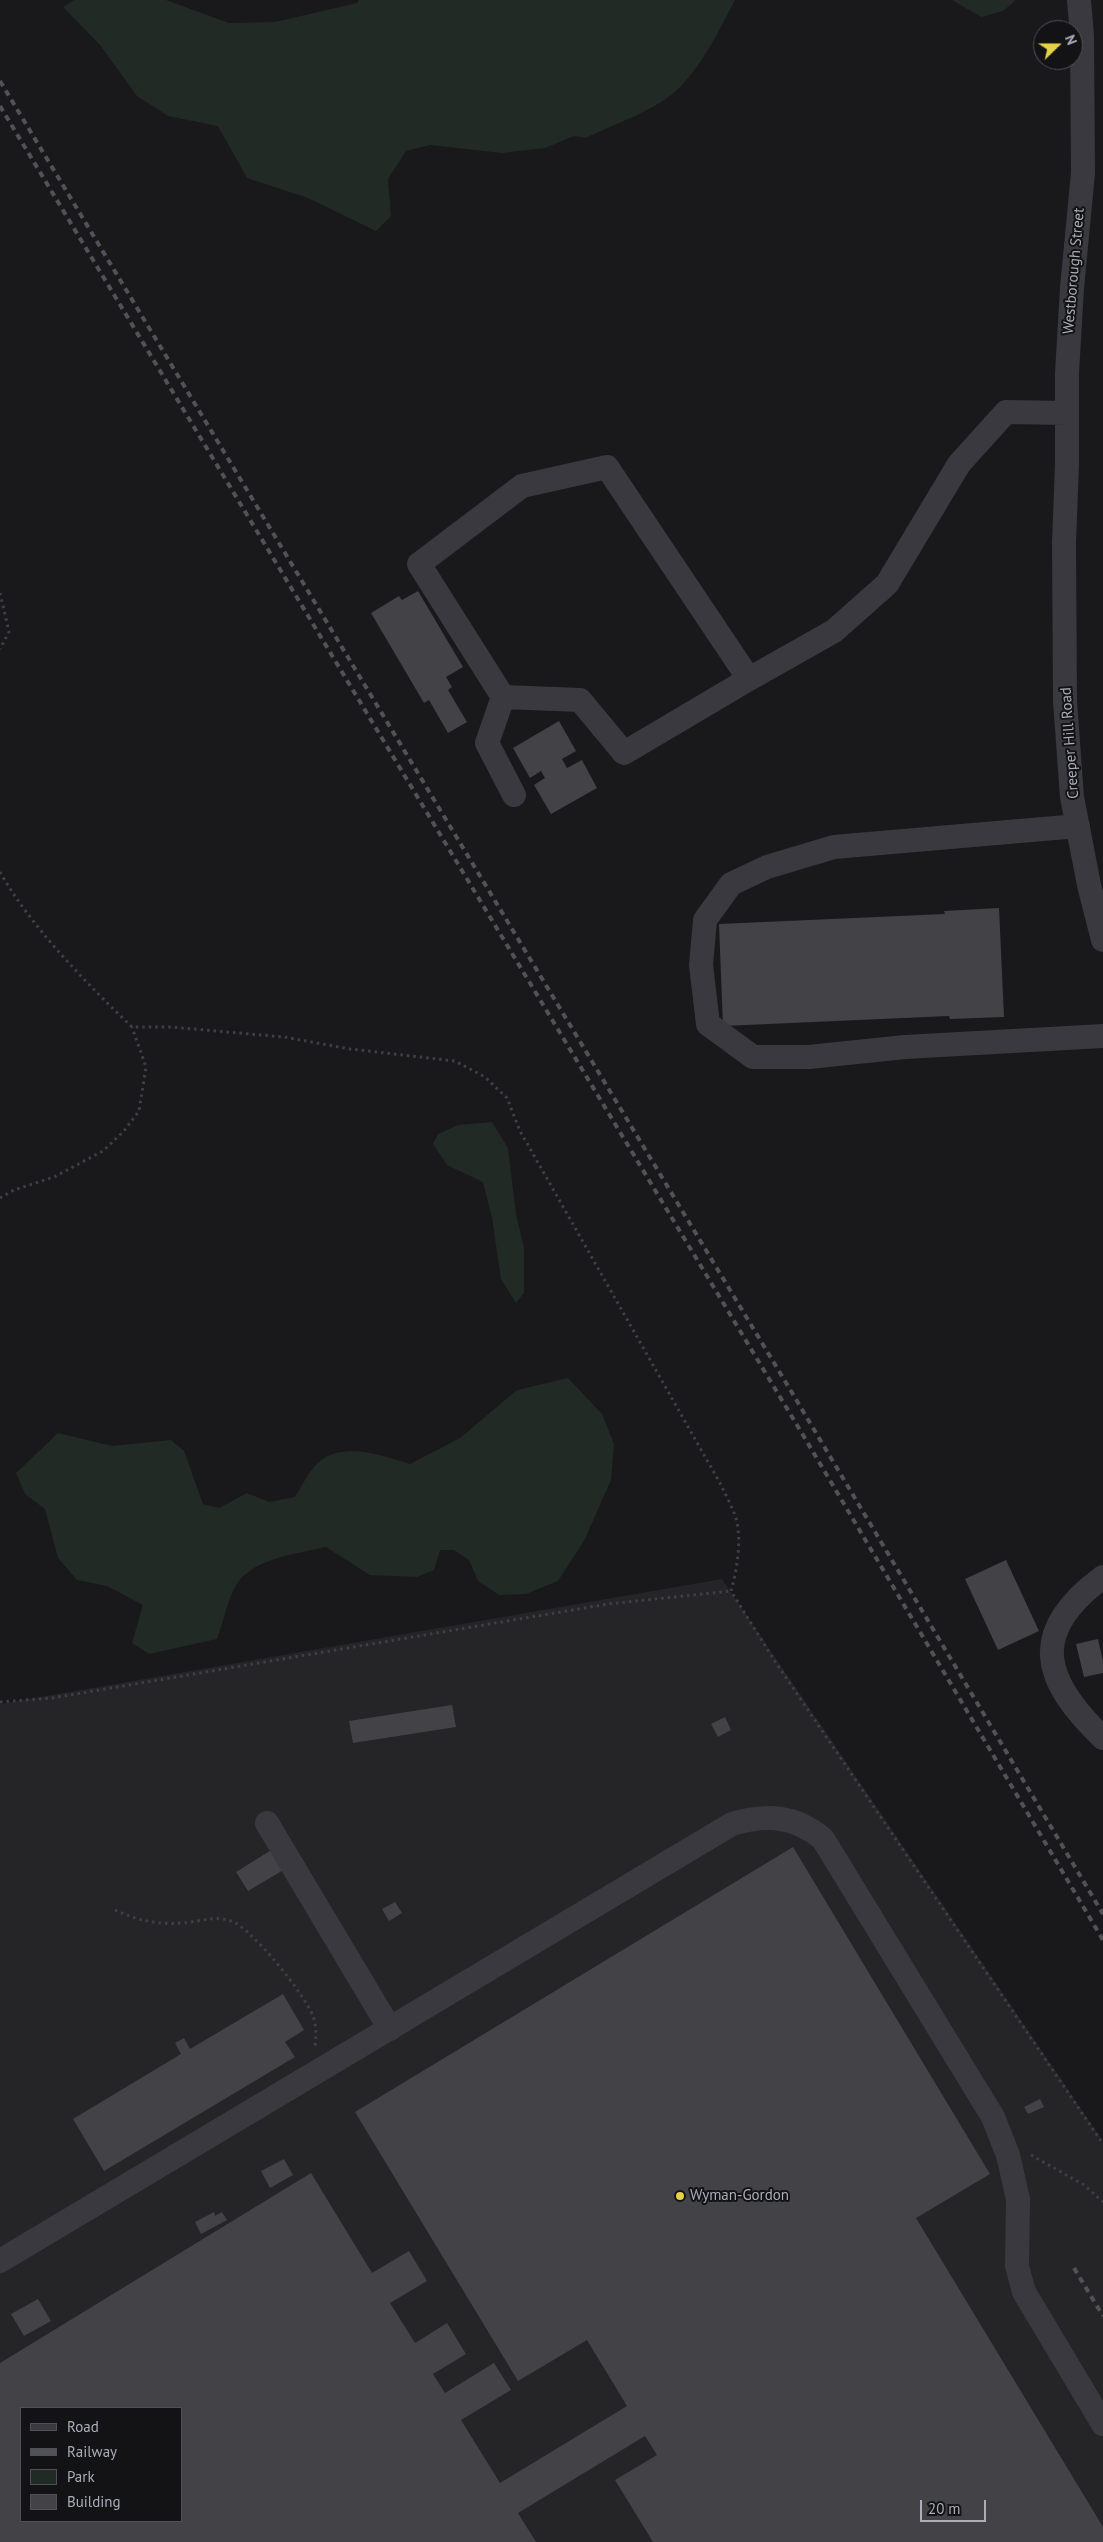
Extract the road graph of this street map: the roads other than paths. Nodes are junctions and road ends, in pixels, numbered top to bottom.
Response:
1 (1079, 0) edge
2 (1093, 143) edge
3 (1093, 173) edge
4 (1067, 413) junction
5 (1064, 543) joint
6 (749, 679) junction
7 (503, 698) junction
8 (514, 795) dead end
9 (1078, 826) junction
10 (1103, 940) edge
11 (1103, 1036) edge
12 (1103, 1577) edge
13 (1103, 1738) edge
14 (267, 1823) dead end
15 (390, 2030) junction
16 (0, 2261) edge
17 (1103, 2424) edge

1 - 2 street, Westborough Street
2 - 3 street, Westborough Street
3 - 4 street, Westborough Street
4 - 5 street, Westborough Street
4 - 6 street
5 - 9 street, Creeper Hill Road
6 - 7 street
6 - 7 street
7 - 8 street
9 - 10 street, Creeper Hill Road
9 - 11 street
12 - 13 street
14 - 15 street
15 - 16 street
15 - 17 street

